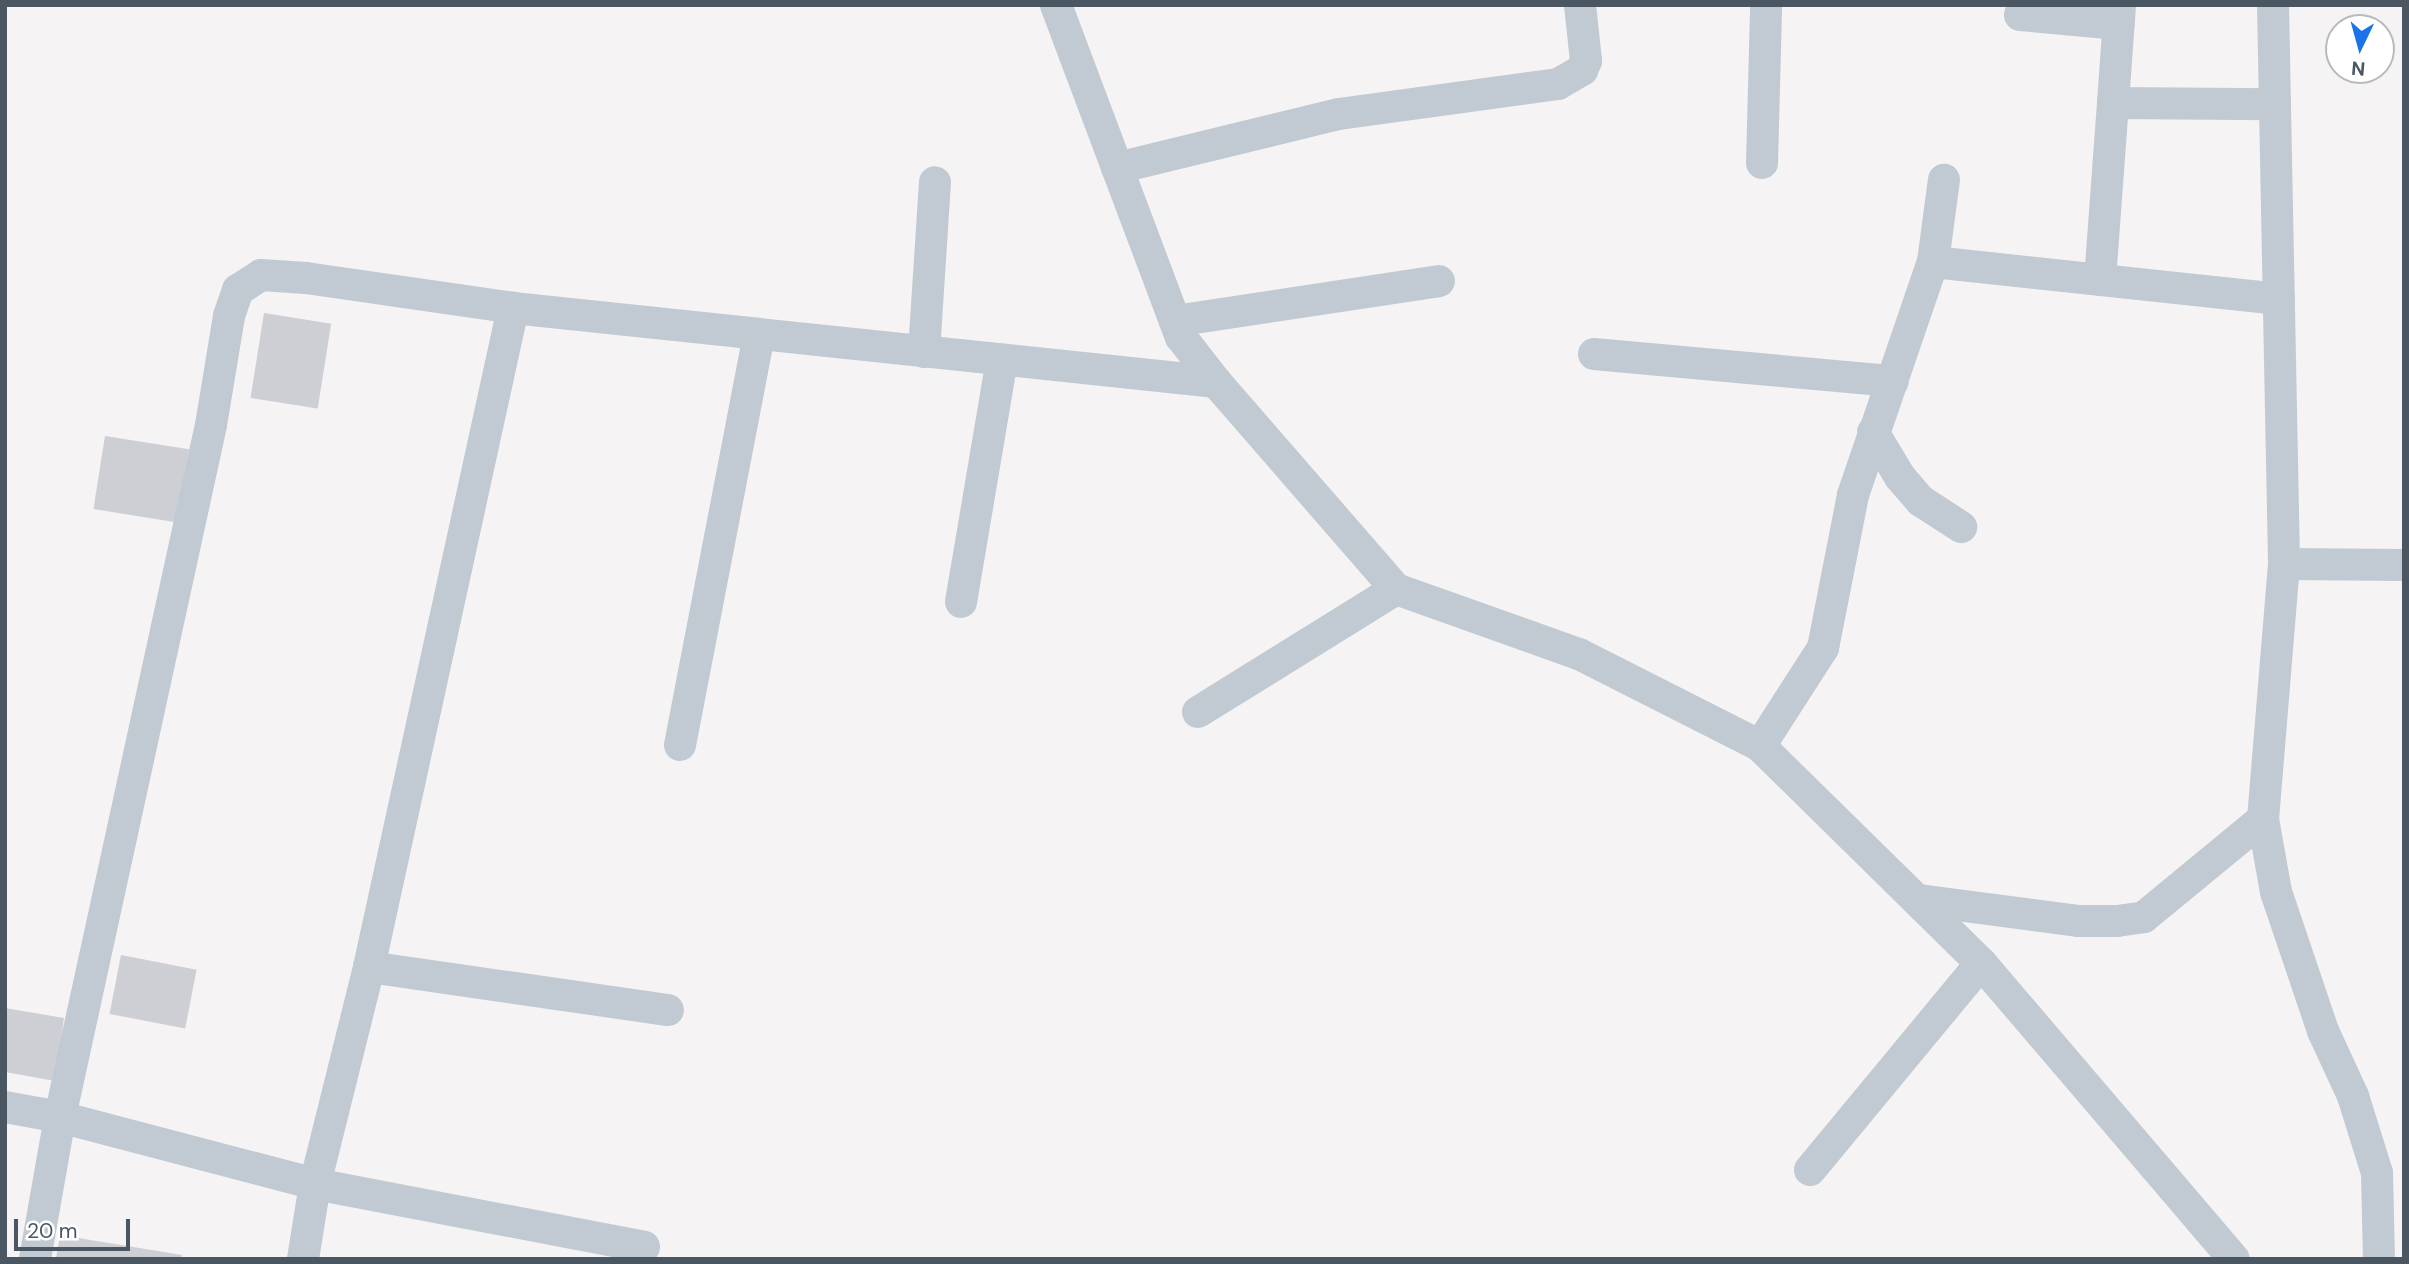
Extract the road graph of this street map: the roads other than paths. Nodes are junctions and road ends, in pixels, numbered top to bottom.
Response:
1 (1055, 5) edge
2 (1580, 5) edge
3 (1766, 5) edge
4 (2273, 5) edge
5 (2020, 15) dead end
6 (2120, 15) edge
7 (2113, 103) junction
8 (2275, 104) junction
9 (1762, 163) dead end
10 (1117, 168) junction
11 (1944, 180) dead end
12 (935, 182) dead end
13 (1933, 262) junction
14 (2100, 280) junction
15 (1439, 281) dead end
16 (2279, 299) junction
17 (513, 308) junction
18 (1175, 321) junction
19 (759, 336) junction
20 (924, 352) junction
21 (1594, 354) dead end
22 (1002, 359) junction
23 (1893, 381) junction
24 (1216, 382) junction
25 (1873, 432) junction
26 (1961, 527) dead end
27 (2284, 564) junction
28 (2404, 565) edge
29 (1396, 589) junction
30 (961, 602) dead end
31 (1198, 712) dead end
32 (680, 745) dead end
33 (1760, 746) junction
34 (2263, 819) junction
35 (1919, 900) junction
36 (1981, 963) junction
37 (369, 967) junction
38 (668, 1010) dead end
39 (5, 1107) edge
40 (60, 1116) junction
41 (1810, 1170) dead end
42 (315, 1184) junction
43 (645, 1247) dead end
44 (35, 1259) edge
45 (303, 1259) edge
46 (2234, 1259) edge
47 (2379, 1259) edge

1 - 10 street
2 - 10 street
3 - 9 street
4 - 8 street
5 - 6 street
6 - 7 street
7 - 8 street
7 - 14 street
8 - 16 street
10 - 18 street
11 - 13 street
12 - 20 street
13 - 14 street
13 - 23 street
14 - 16 street
15 - 18 street
16 - 27 street
17 - 19 street
17 - 37 street
17 - 40 street
18 - 24 street
19 - 20 street
19 - 32 street
20 - 22 street
21 - 23 street
22 - 24 street
22 - 30 street
23 - 25 street
24 - 29 street
25 - 26 street
25 - 33 street
27 - 28 street
27 - 34 street
29 - 31 street
29 - 33 street
33 - 35 street
34 - 35 street
34 - 47 street
35 - 36 street
36 - 41 street
36 - 46 street
37 - 38 street
37 - 42 street
39 - 40 street
40 - 42 street
40 - 44 street
42 - 43 street
42 - 45 street

